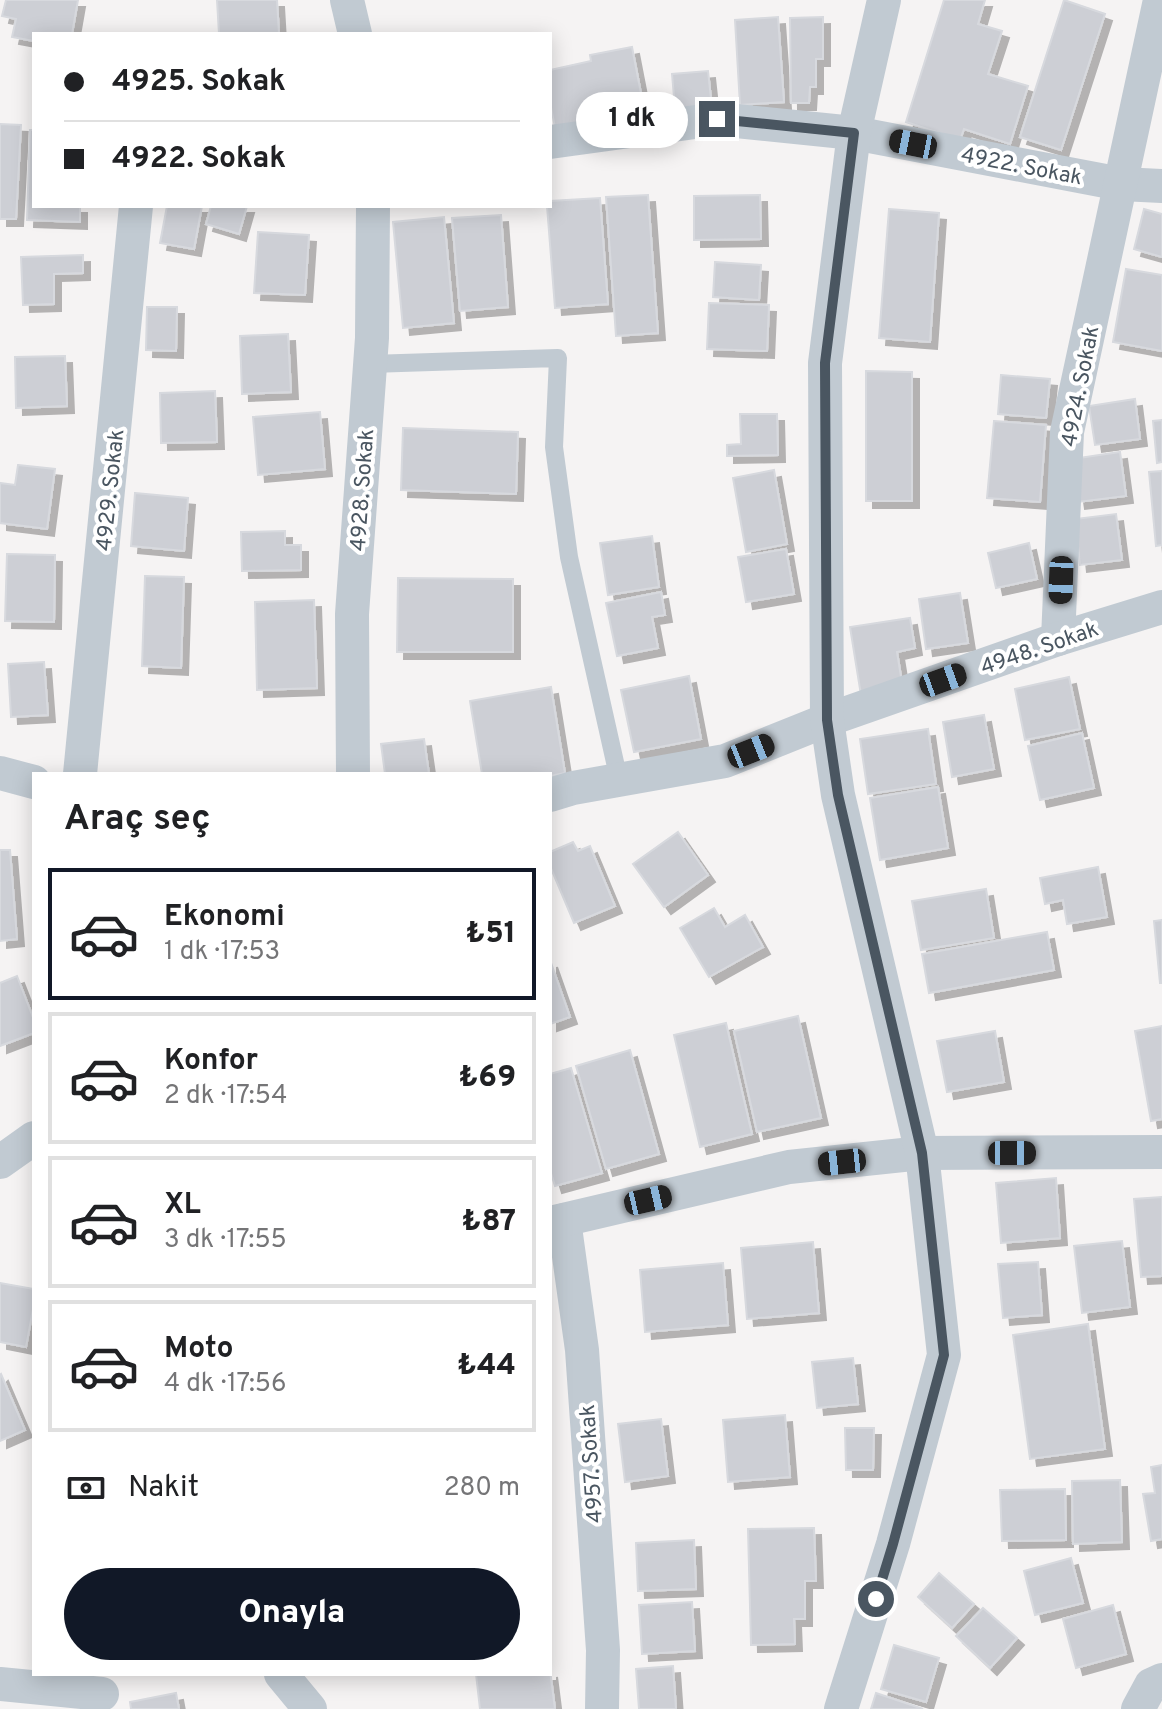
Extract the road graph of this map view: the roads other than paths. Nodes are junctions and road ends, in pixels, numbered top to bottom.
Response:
1 (347, 0) edge
2 (884, 0) edge
3 (1160, 0) edge
4 (355, 32) edge
5 (854, 133) junction
6 (552, 142) edge
7 (1121, 184) junction
8 (1162, 186) edge
9 (136, 208) edge
10 (373, 208) edge
11 (370, 364) junction
12 (1162, 607) edge
13 (1058, 639) junction
14 (827, 720) junction
15 (80, 772) edge
16 (353, 772) edge
17 (0, 773) edge
18 (619, 780) junction
19 (32, 781) edge
20 (552, 794) edge
21 (32, 1139) edge
22 (1162, 1152) edge
23 (922, 1153) junction
24 (0, 1162) edge
25 (557, 1221) edge
26 (283, 1676) edge
27 (1162, 1680) edge
28 (0, 1684) edge
29 (108, 1692) edge
30 (310, 1709) edge
31 (602, 1709) edge
32 (841, 1709) edge
33 (1138, 1709) edge

1 - 4 street
2 - 5 street
3 - 7 street, 4924. Sokak
5 - 6 street, 4922. Sokak
5 - 7 street, 4922. Sokak
5 - 14 street
7 - 8 street, 4922. Sokak
7 - 13 street, 4924. Sokak
9 - 15 street, 4929. Sokak
10 - 11 street, 4928. Sokak
11 - 16 street, 4928. Sokak
11 - 18 lane
12 - 13 street, 4948. Sokak
13 - 14 street, 4948. Sokak
14 - 18 street, 4948. Sokak
14 - 23 street
17 - 19 street
18 - 20 street, 4948. Sokak
21 - 24 street
22 - 23 street
23 - 25 street
23 - 32 street
25 - 31 street, 4957. Sokak
26 - 30 street
27 - 33 street
28 - 29 street

